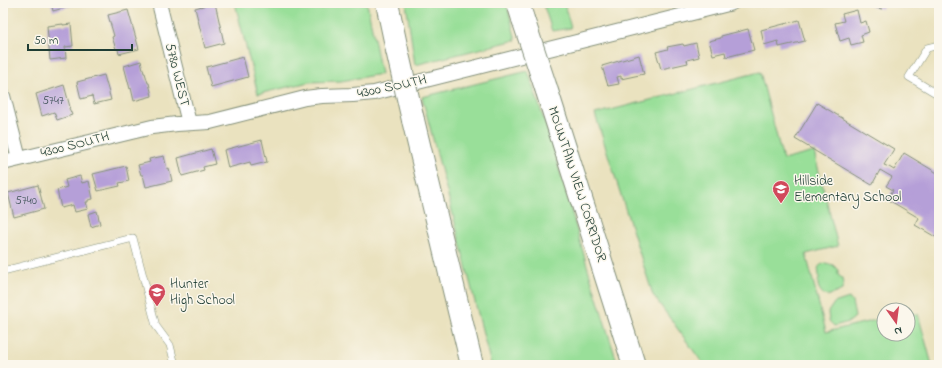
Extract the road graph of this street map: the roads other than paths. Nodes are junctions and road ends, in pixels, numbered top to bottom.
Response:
1 (158, 3) edge
2 (387, 3) edge
3 (732, 3) edge
4 (521, 11) edge
5 (939, 45) edge
6 (939, 95) edge
7 (3, 96) edge
8 (189, 123) junction
9 (19, 159) junction
10 (3, 163) edge
11 (3, 271) edge
12 (175, 365) edge
13 (472, 365) edge
14 (634, 365) edge

1 - 8 street, 5780 WEST
2 - 13 highway, bridge
3 - 8 street, 4300 SOUTH
4 - 14 highway, MOUNTAIN VIEW CORRIDOR, bridge
5 - 6 lane
7 - 9 street
8 - 9 street, 4300 SOUTH
9 - 10 street, 4300 SOUTH
11 - 12 lane

